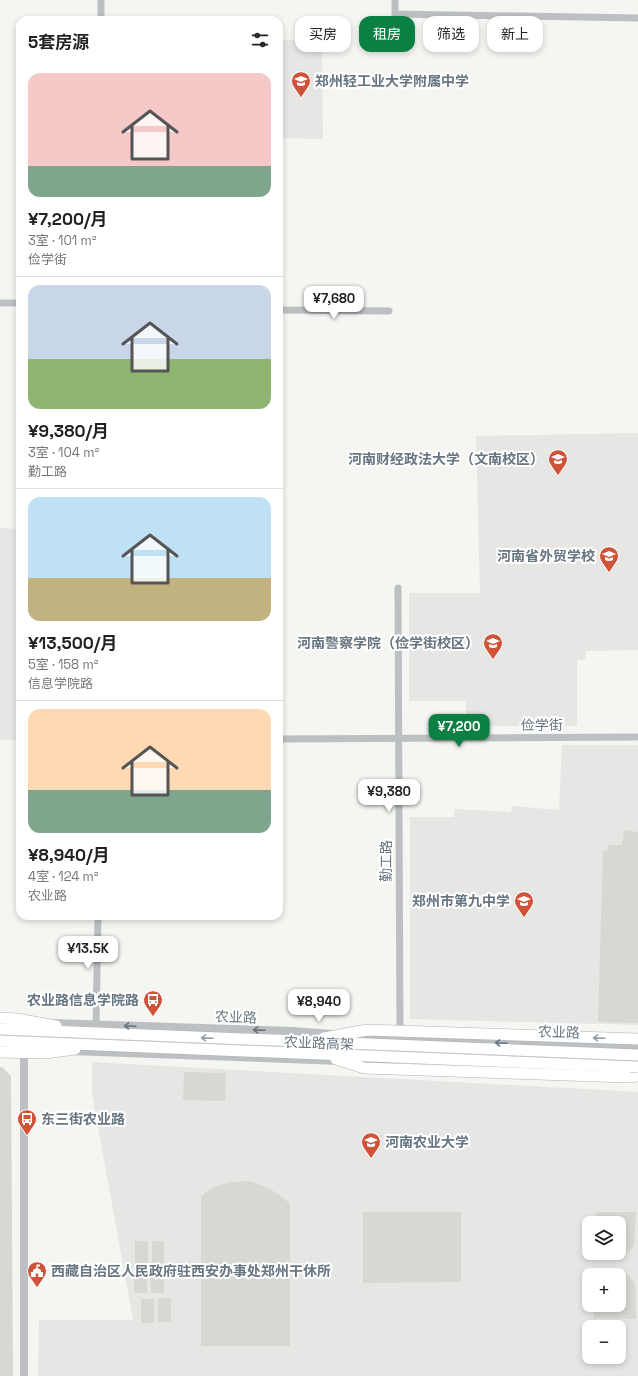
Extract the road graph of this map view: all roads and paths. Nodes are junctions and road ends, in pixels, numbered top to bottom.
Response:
1 (101, 0) edge
2 (394, 0) edge
3 (101, 16) edge
4 (638, 18) edge
5 (0, 303) edge
6 (16, 303) edge
7 (283, 310) edge
8 (389, 311) dead end
9 (398, 588) dead end
10 (638, 737) edge
11 (398, 738) junction
12 (283, 739) edge
13 (98, 920) edge
14 (0, 1018) edge
15 (0, 1021) edge
16 (24, 1022) junction
17 (96, 1025) junction
18 (0, 1030) edge
19 (86, 1033) junction
20 (400, 1038) junction
21 (638, 1039) edge
22 (0, 1041) edge
23 (305, 1042) junction
24 (94, 1045) junction
25 (0, 1048) edge
26 (638, 1048) edge
27 (24, 1049) junction
28 (0, 1052) edge
29 (322, 1054) junction
30 (638, 1055) edge
31 (638, 1067) edge
32 (638, 1073) edge
33 (633, 1076) edge
34 (24, 1376) edge

1 - 3 street
2 - 4 street
5 - 6 street
7 - 8 street
9 - 11 street, 勤工路
10 - 11 street, 俭学街
11 - 12 street, 俭学街
11 - 20 street, 勤工路
13 - 17 street
14 - 19 highway, bridge
15 - 16 street, 农业路
16 - 17 street, 农业路
16 - 27 street
20 -> 17 street, 农业路
18 - 19 highway, 农业路高架, bridge
23 -> 19 highway, 农业路高架, bridge
26 -> 20 street, 农业路
21 -> 23 highway, bridge
22 - 24 highway, 农业路高架, bridge
23 - 30 highway, 农业路高架, bridge
24 - 28 highway, bridge
24 - 29 highway, 农业路高架, bridge
25 - 27 street
27 - 32 street
27 - 34 street
29 - 31 highway, 农业路高架, bridge
29 - 33 highway, bridge

